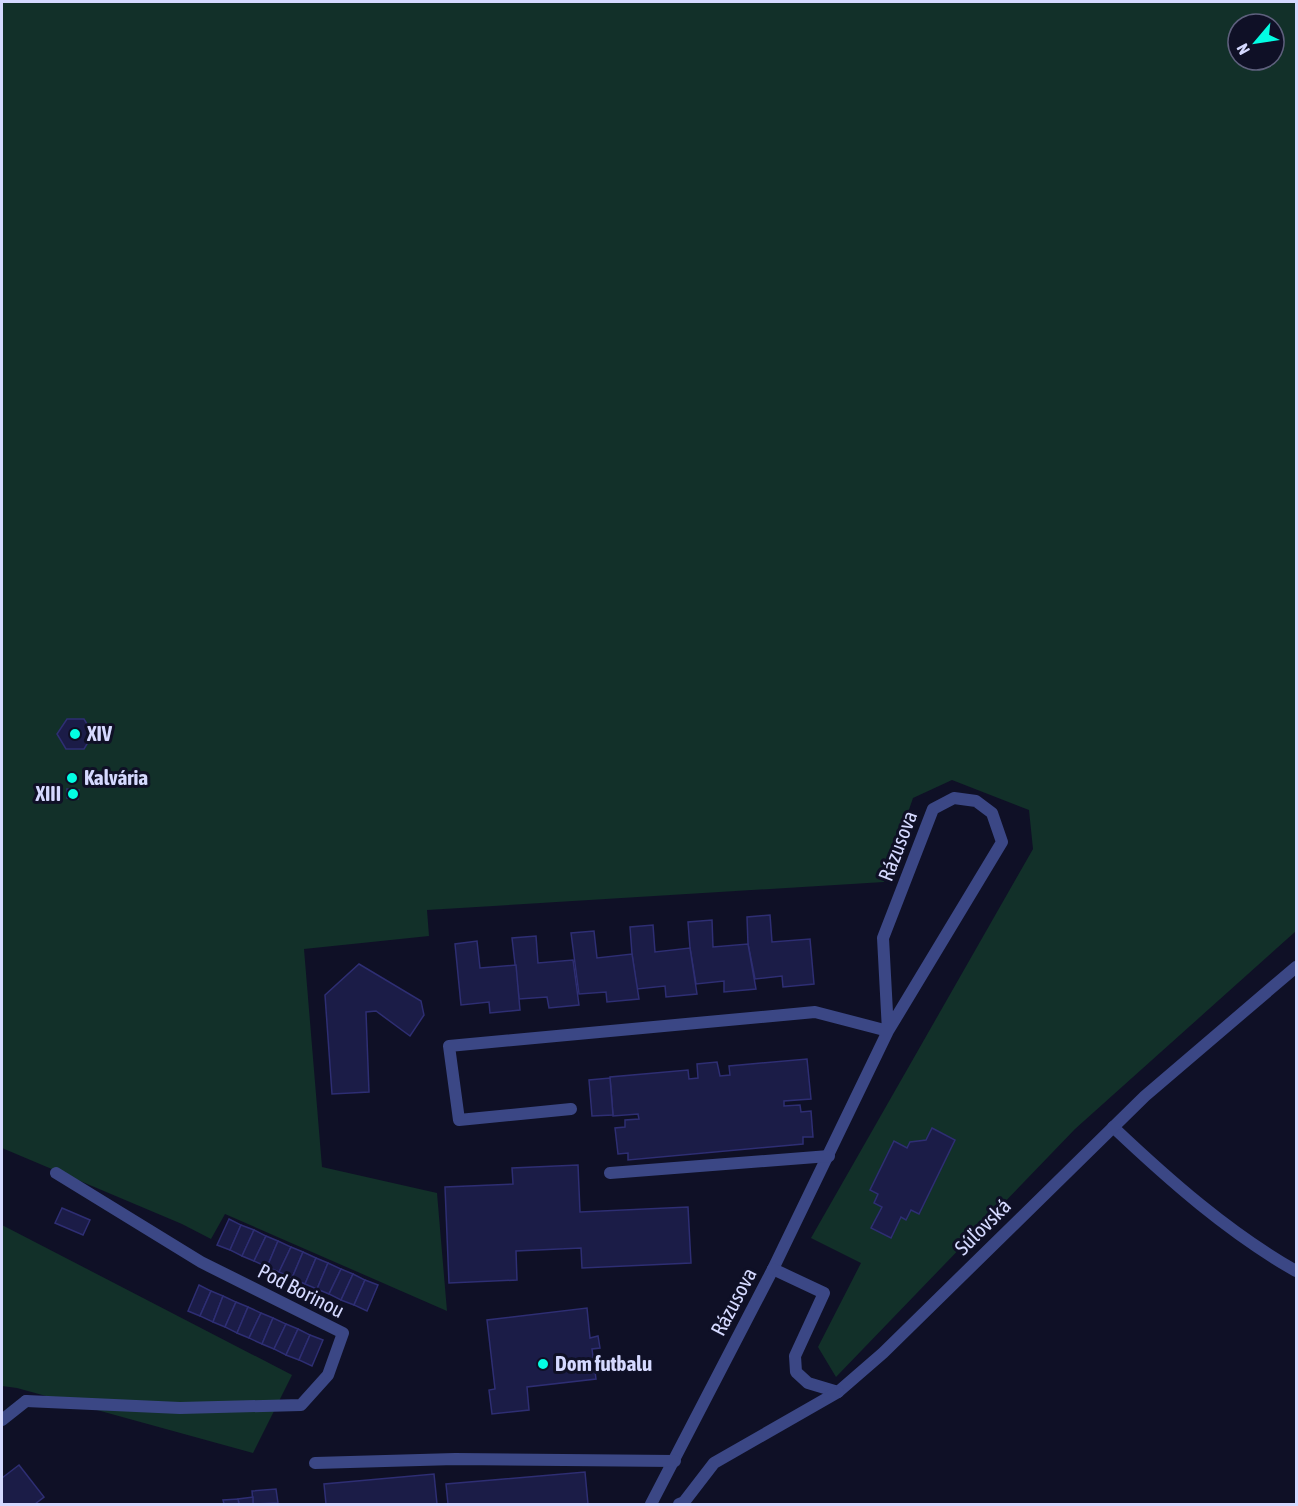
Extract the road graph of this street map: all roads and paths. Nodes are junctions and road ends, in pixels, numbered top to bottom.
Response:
1 (1296, 967) edge
2 (888, 1031) junction
3 (571, 1109) dead end
4 (1113, 1126) junction
5 (829, 1156) junction
6 (56, 1173) dead end
7 (610, 1173) dead end
8 (773, 1269) junction
9 (1296, 1271) edge
10 (838, 1392) junction
11 (2, 1420) edge
12 (675, 1461) junction
13 (315, 1462) dead end
14 (651, 1504) edge
15 (679, 1504) edge

1 - 4 street, Súľovská
2 - 2 street, Rázusova
2 - 3 street
2 - 5 street, Rázusova
4 - 9 street
4 - 10 street, Súľovská
5 - 7 street
5 - 8 street, Rázusova
6 - 11 street, Pod Borinou
8 - 10 street
8 - 12 street, Rázusova
10 - 15 street, Súľovská
12 - 13 street
12 - 14 street, Rázusova

